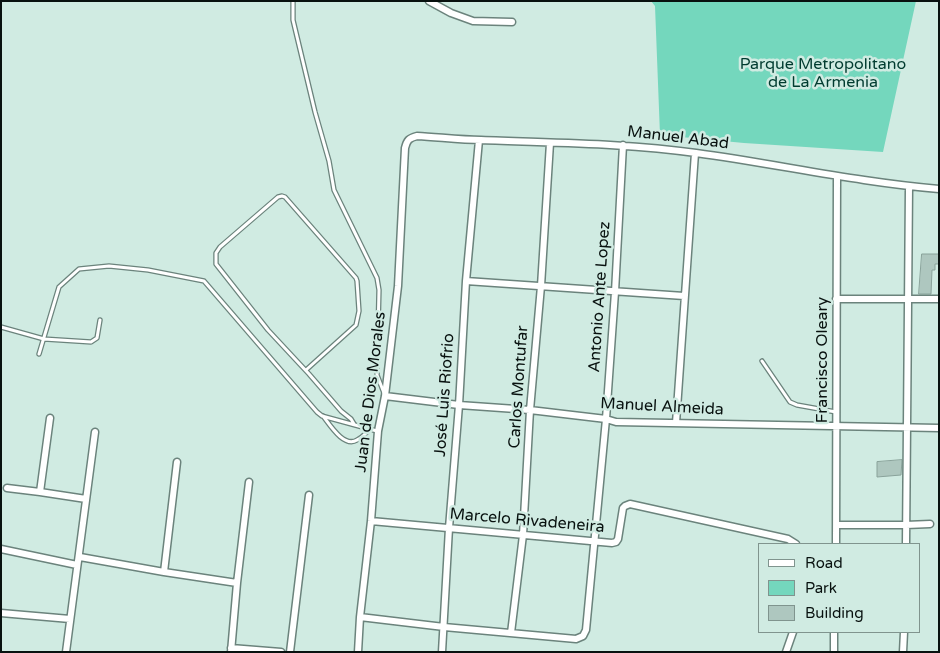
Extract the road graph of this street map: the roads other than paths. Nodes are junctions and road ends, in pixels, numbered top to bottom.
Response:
1 (293, 1) edge
2 (429, 1) edge
3 (512, 22) dead end
4 (411, 138) joint
5 (479, 140) junction
6 (550, 143) junction
7 (623, 145) junction
8 (695, 152) junction
9 (837, 176) junction
10 (909, 187) junction
11 (939, 189) edge
12 (466, 281) junction
13 (540, 286) junction
14 (615, 292) junction
15 (684, 296) junction
16 (836, 299) junction
17 (908, 299) junction
18 (939, 299) edge
19 (100, 320) dead end
20 (1, 327) edge
21 (44, 339) junction
22 (39, 354) dead end
23 (762, 361) dead end
24 (306, 370) junction
25 (385, 396) junction
26 (460, 405) junction
27 (530, 410) junction
28 (837, 412) junction
29 (322, 416) junction
30 (50, 418) dead end
31 (606, 419) junction
32 (676, 423) junction
33 (354, 424) junction
34 (837, 426) junction
35 (907, 428) junction
36 (939, 428) edge
37 (370, 429) junction
38 (378, 431) junction
39 (95, 432) dead end
40 (177, 462) dead end
41 (249, 482) dead end
42 (7, 488) dead end
43 (40, 492) junction
44 (309, 495) dead end
45 (86, 500) junction
46 (371, 521) junction
47 (930, 524) dead end
48 (837, 525) junction
49 (906, 526) junction
50 (449, 528) junction
51 (523, 534) junction
52 (595, 541) junction
53 (794, 543) edge
54 (836, 543) edge
55 (906, 543) edge
56 (1, 549) edge
57 (80, 557) junction
58 (77, 565) junction
59 (164, 572) junction
60 (237, 583) junction
61 (1, 613) edge
62 (360, 617) junction
63 (70, 619) junction
64 (444, 628) junction
65 (511, 633) junction
66 (793, 633) edge
67 (834, 633) edge
68 (904, 633) edge
69 (231, 650) edge
70 (66, 652) edge
71 (282, 652) edge
72 (290, 652) edge
73 (358, 652) edge
74 (442, 652) edge
75 (786, 652) edge
76 (834, 652) edge
77 (903, 652) edge

1 - 25 lane
2 - 3 street
4 - 5 street, Manuel Abad
4 - 25 street, Juan de Dios Morales
5 - 6 street, Manuel Abad
5 - 12 street, José Luis Riofrio
6 - 7 street, Manuel Abad
6 - 13 street, Carlos Montufar
7 - 8 street, Manuel Abad
7 - 14 street, Antonio Ante Lopez
8 - 9 street, Manuel Abad
8 - 15 street
9 - 10 street, Manuel Abad
9 - 16 street, Francisco Oleary
10 - 11 street, Manuel Abad
10 - 17 street
12 - 13 street
12 - 26 street, José Luis Riofrio
13 - 14 street
13 - 27 street, Carlos Montufar
14 - 15 street
14 - 31 street, Antonio Ante Lopez
15 - 32 street
16 - 17 street
16 - 28 street, Francisco Oleary
17 - 18 street
17 - 35 street
19 - 21 lane
20 - 21 lane
21 - 22 lane
21 - 29 lane
23 - 28 lane
24 - 24 lane
24 - 33 lane
25 - 26 street, Manuel Almeida
25 - 38 street, Juan de Dios Morales
26 - 27 street, Manuel Almeida
26 - 50 street, José Luis Riofrio
27 - 31 street, Manuel Almeida
27 - 51 street, Carlos Montufar
28 - 34 street, Francisco Oleary
29 - 33 lane
29 - 37 lane
30 - 43 street
31 - 32 street, Manuel Almeida
31 - 52 street, Antonio Ante Lopez
32 - 34 street, Manuel Almeida
33 - 37 lane
34 - 35 street, Manuel Almeida
34 - 48 street, Francisco Oleary
35 - 36 street, Manuel Almeida
35 - 49 street
37 - 38 lane
38 - 46 street, Juan de Dios Morales
39 - 45 street
40 - 59 street
41 - 60 street
42 - 43 street
43 - 45 street
44 - 72 street
45 - 57 street
46 - 50 street, Marcelo Rivadeneira
46 - 62 street, Juan de Dios Morales
47 - 49 street
48 - 49 street
48 - 54 street, Francisco Oleary
49 - 55 street
50 - 51 street, Marcelo Rivadeneira
50 - 64 street, José Luis Riofrio
51 - 52 street, Marcelo Rivadeneira
51 - 65 street, Carlos Montufar
52 - 53 street, Marcelo Rivadeneira
52 - 65 street, Antonio Ante Lopez
56 - 58 street
57 - 58 street
57 - 59 street
58 - 63 street
59 - 60 street
60 - 69 street
61 - 63 street
62 - 64 street
62 - 73 street, Juan de Dios Morales
63 - 70 street
64 - 65 street
64 - 74 street, José Luis Riofrio
66 - 75 street
67 - 76 street
68 - 77 street
69 - 71 street

